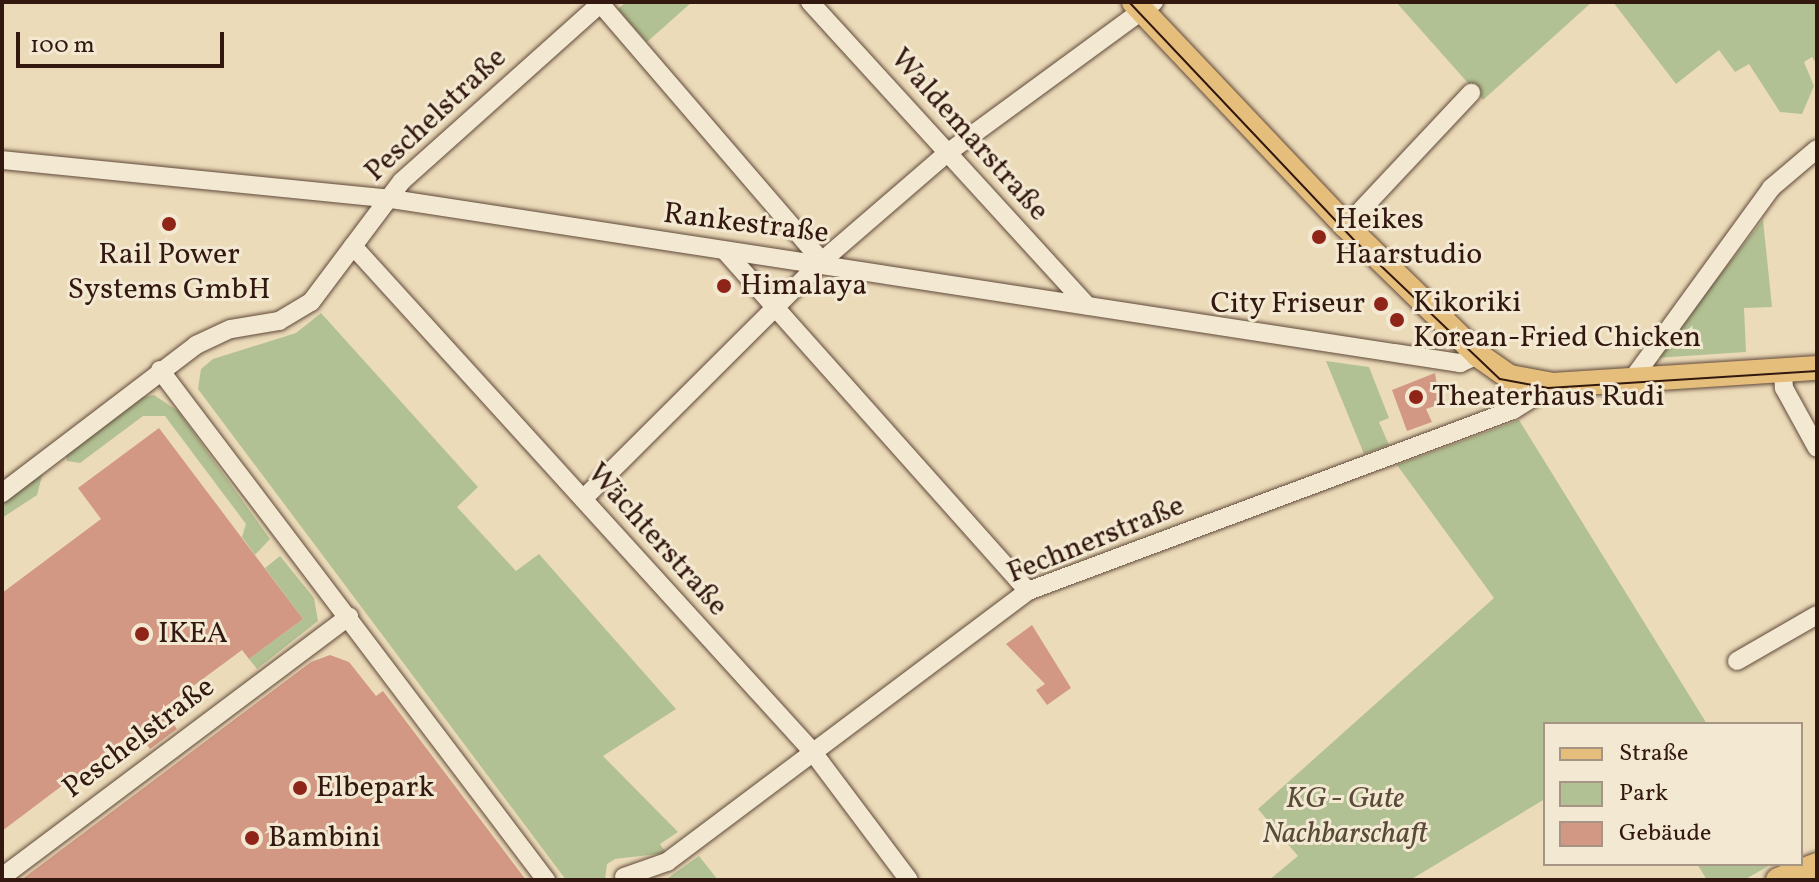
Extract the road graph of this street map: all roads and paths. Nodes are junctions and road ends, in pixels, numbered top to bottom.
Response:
1 (600, 2) edge
2 (810, 2) edge
3 (1144, 5) edge
4 (1471, 93) dead end
5 (1817, 149) edge
6 (946, 154) junction
7 (2, 160) edge
8 (385, 198) junction
9 (1346, 226) junction
10 (353, 246) junction
11 (725, 251) junction
12 (822, 261) junction
13 (772, 305) junction
14 (1087, 305) junction
15 (1478, 355) junction
16 (1817, 368) edge
17 (160, 370) junction
18 (1783, 371) junction
19 (1631, 381) junction
20 (1553, 385) junction
21 (1817, 448) edge
22 (2, 493) edge
23 (583, 499) junction
24 (1028, 591) junction
25 (1817, 615) edge
26 (349, 616) junction
27 (1737, 661) dead end
28 (812, 751) junction
29 (1817, 865) edge
30 (2, 877) edge
31 (624, 877) dead end
32 (546, 880) edge
33 (909, 880) edge
34 (1778, 880) edge

1 - 8 street, Peschelstraße
1 - 12 street
2 - 6 street, Waldemarstraße
3 - 6 street
3 - 9 main road
4 - 9 street
5 - 19 street
6 - 12 street
6 - 14 street, Waldemarstraße
7 - 8 street, Rankestraße
8 - 10 street, Peschelstraße
8 - 11 street, Rankestraße
9 - 15 main road
10 - 17 street, Peschelstraße
10 - 23 street, Wächterstraße
11 - 12 street, Rankestraße
11 - 13 street
12 - 13 street
12 - 14 street, Rankestraße
13 - 23 street
13 - 24 street
14 - 15 street, Rankestraße
15 - 20 main road
16 - 18 main road
17 - 22 street, Peschelstraße
17 - 26 street
18 - 19 main road
18 - 21 street
19 - 20 main road
20 - 24 street, Fechnerstraße
23 - 28 street, Wächterstraße
24 - 28 street, Fechnerstraße
25 - 27 street
26 - 30 street, Peschelstraße
26 - 32 street
28 - 31 street, Fechnerstraße
28 - 33 street, Wächterstraße
29 - 34 main road

